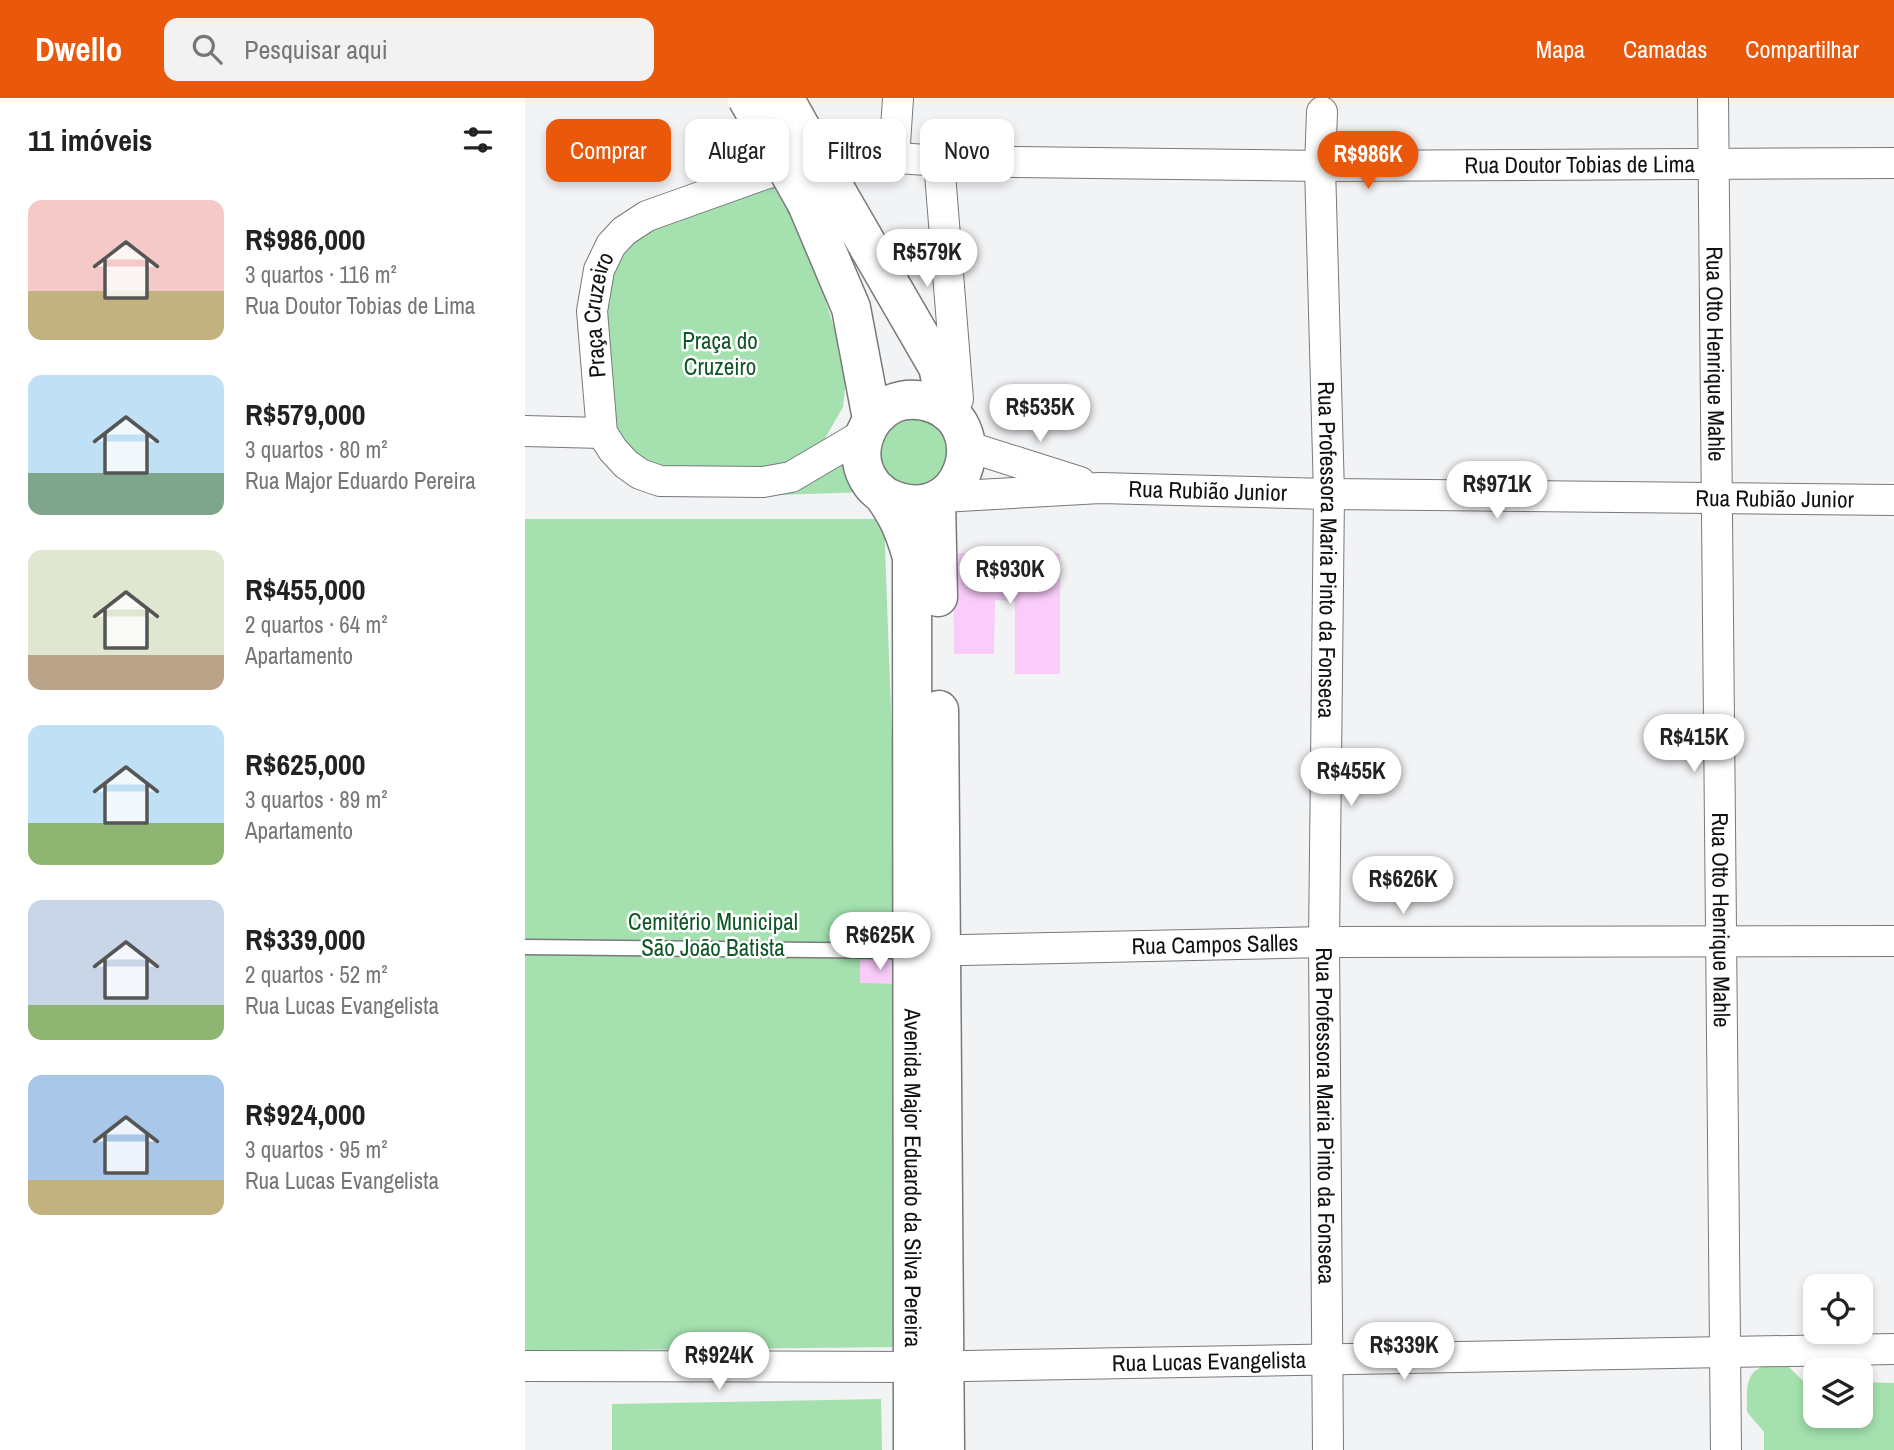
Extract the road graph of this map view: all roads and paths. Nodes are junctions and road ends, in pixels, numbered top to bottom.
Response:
1 (747, 98) edge
2 (784, 98) edge
3 (898, 98) edge
4 (1713, 98) edge
5 (1322, 113) dead end
6 (897, 119) edge
7 (1014, 162) edge
8 (1894, 163) edge
9 (1714, 164) junction
10 (803, 165) edge
11 (1320, 166) junction
12 (940, 182) edge
13 (822, 199) junction
14 (868, 427) junction
15 (958, 428) junction
16 (525, 431) edge
17 (602, 433) junction
18 (1100, 488) junction
19 (1329, 494) junction
20 (884, 496) junction
21 (1717, 498) junction
22 (939, 499) junction
23 (1894, 500) edge
24 (1721, 940) junction
25 (1894, 941) edge
26 (1324, 942) junction
27 (525, 947) edge
28 (927, 950) junction
29 (1894, 1349) edge
30 (1725, 1352) junction
31 (1327, 1358) junction
32 (525, 1366) edge
33 (929, 1367) junction
34 (913, 1450) edge
35 (945, 1450) edge
36 (1328, 1450) edge
37 (1726, 1450) edge

1 - 13 main road, bridge
2 - 13 main road, bridge
3 - 6 street
4 - 9 street, Rua Otto Henrique Mahle
5 - 11 street, Rua Professora Maria Pinto da Fonseca
7 - 11 street, Rua Doutor Tobias de Lima
8 - 9 street, Rua Doutor Tobias de Lima
9 - 11 street, Rua Doutor Tobias de Lima
9 - 21 street, Rua Otto Henrique Mahle
10 - 17 street, Praça Cruzeiro
11 - 19 street, Rua Professora Maria Pinto da Fonseca
12 - 15 street
13 - 14 main road
13 - 15 main road
14 - 15 main road
14 - 17 street
14 - 20 main road
15 - 18 street
15 - 22 main road
16 - 17 street
18 - 19 street, Rua Rubião Junior
18 - 22 street, Rua Rubião Junior
19 - 21 street, Rua Rubião Junior
19 - 26 street, Rua Professora Maria Pinto da Fonseca
20 - 22 main road
20 - 28 main road, Avenida Major Eduardo da Silva Pereira
21 - 23 street, Rua Rubião Junior
21 - 24 street, Rua Otto Henrique Mahle
22 - 28 main road, Avenida Major Eduardo da Silva Pereira
24 - 25 street, Rua Campos Salles
24 - 26 street, Rua Campos Salles
24 - 30 street, Rua Otto Henrique Mahle
26 - 28 street, Rua Campos Salles
26 - 31 street, Rua Professora Maria Pinto da Fonseca
27 - 28 lane
28 - 33 main road, Avenida Major Eduardo da Silva Pereira
29 - 30 street, Rua Lucas Evangelista
30 - 31 street, Rua Lucas Evangelista
30 - 37 street, Rua Otto Henrique Mahle
31 - 33 street, Rua Lucas Evangelista
31 - 36 street, Rua Professora Maria Pinto da Fonseca
32 - 33 street, Rua Lucas Evangelista
33 - 34 main road, Avenida Major Eduardo da Silva Pereira
33 - 35 main road, Avenida Major Eduardo da Silva Pereira

